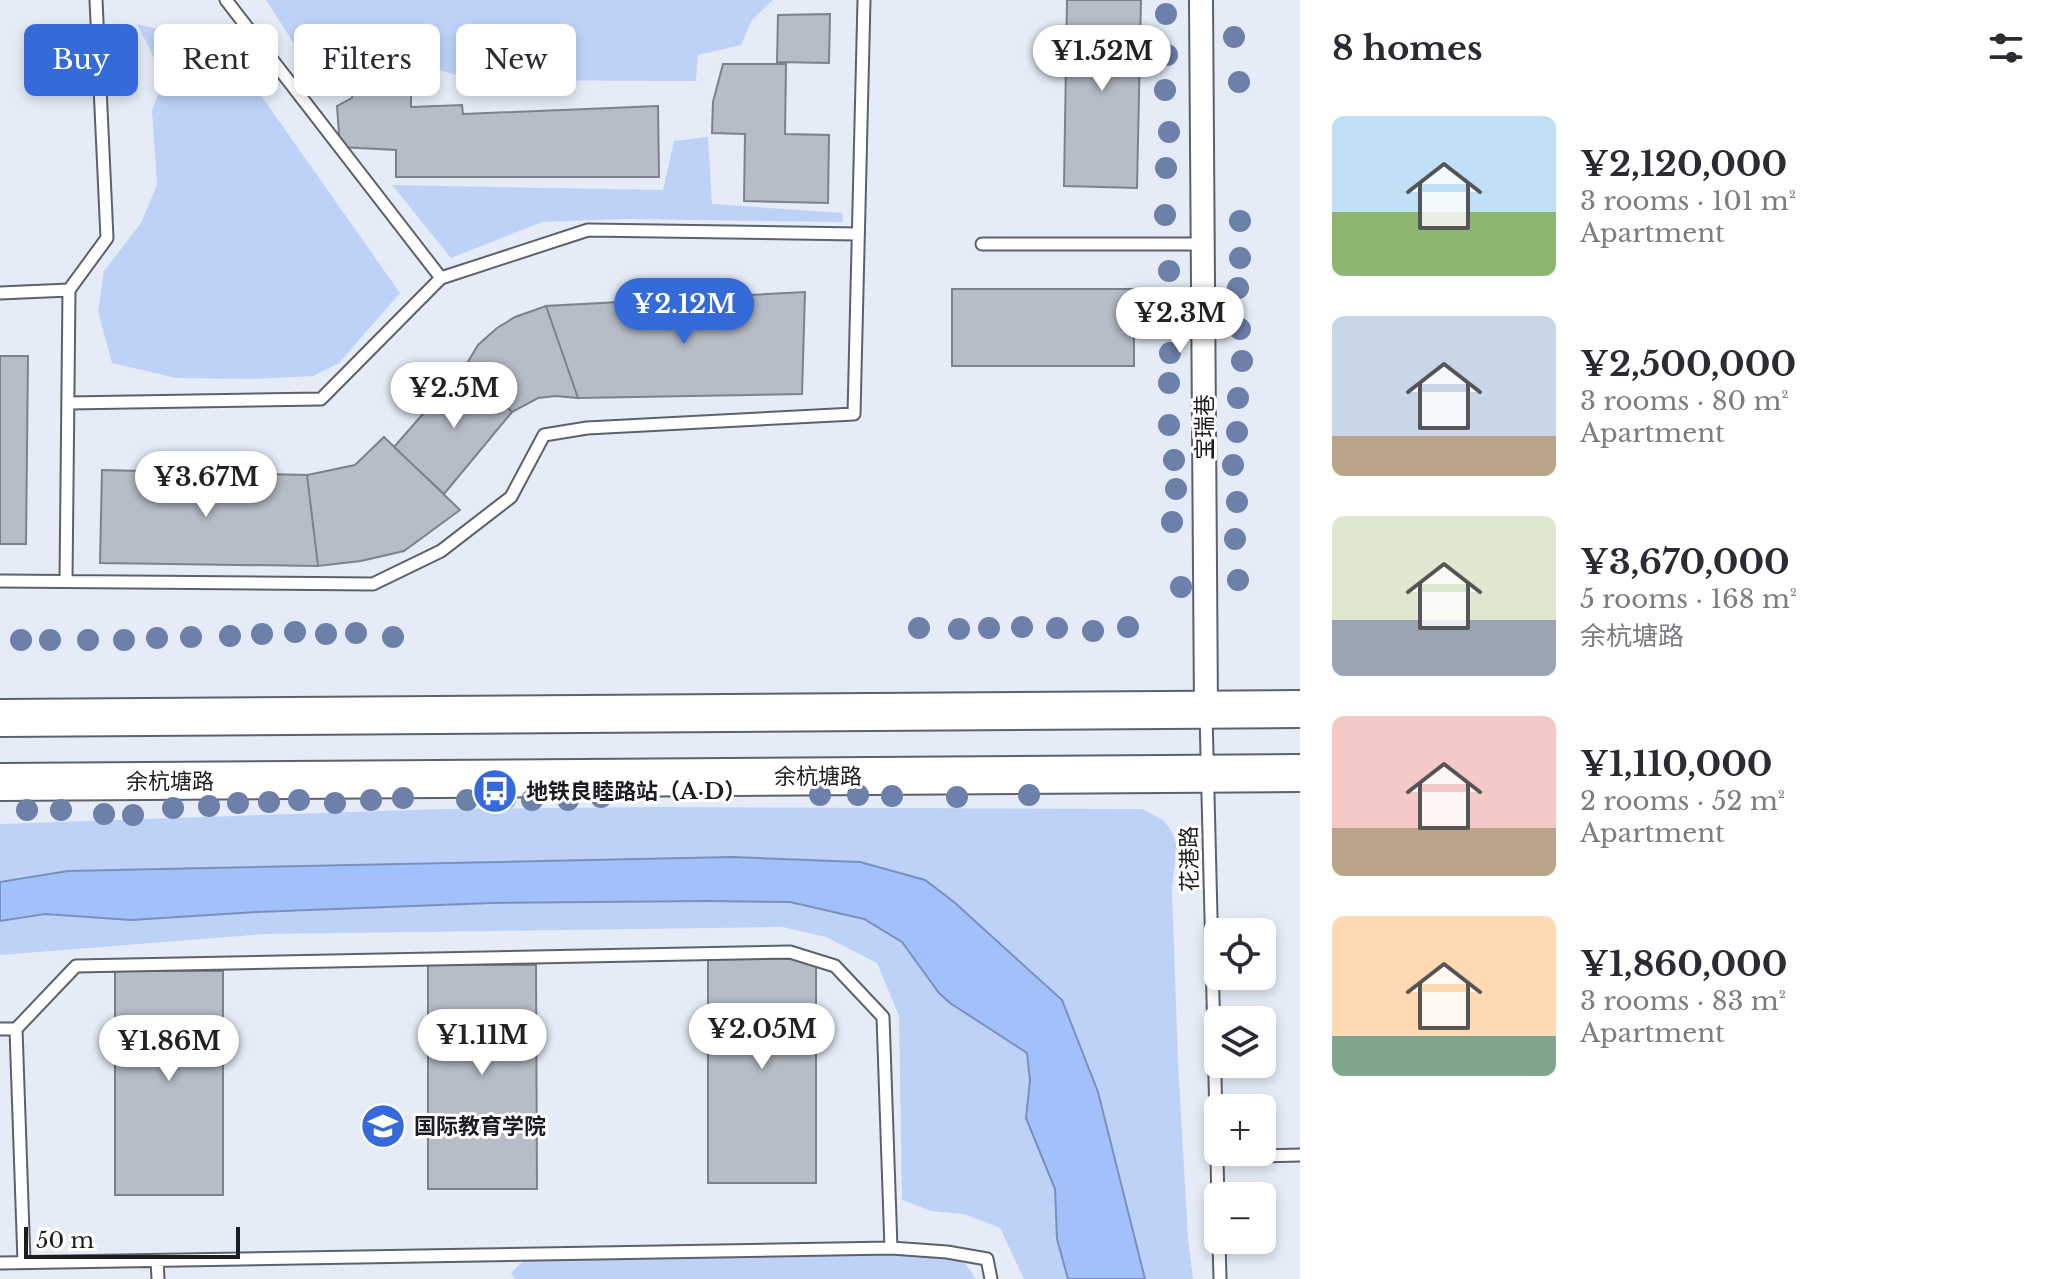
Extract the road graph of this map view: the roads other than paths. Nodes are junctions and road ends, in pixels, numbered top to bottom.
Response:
1 (96, 0) edge
2 (226, 0) edge
3 (864, 0) edge
4 (1201, 0) edge
5 (858, 234) junction
6 (982, 244) dead end
7 (1202, 244) junction
8 (441, 278) junction
9 (69, 290) junction
10 (0, 293) edge
11 (68, 403) junction
12 (0, 581) edge
13 (66, 581) junction
14 (1300, 709) edge
15 (1206, 710) junction
16 (0, 718) edge
17 (1207, 773) junction
18 (1300, 773) edge
19 (0, 782) edge
20 (0, 1029) edge
21 (16, 1029) junction
22 (1215, 1094) edge
23 (1300, 1155) edge
24 (1276, 1156) edge
25 (891, 1248) junction
26 (1219, 1254) edge
27 (157, 1261) junction
28 (24, 1262) junction
29 (0, 1263) edge
30 (158, 1279) edge
31 (991, 1279) edge
32 (1220, 1279) edge

1 - 9 lane
2 - 8 lane
3 - 5 lane
4 - 7 street, 宝瑞巷
5 - 8 lane
5 - 13 lane
6 - 7 lane
7 - 15 street, 宝瑞巷
8 - 11 lane
9 - 10 lane
9 - 11 lane
11 - 13 lane
12 - 13 lane
14 - 15 main road
15 - 16 main road
15 - 17 lane, 花港路
17 - 18 main road, 余杭塘路
17 - 19 main road, 余杭塘路
17 - 22 lane, 花港路
20 - 21 lane
21 - 25 lane
21 - 28 lane
23 - 24 lane
25 - 27 lane
25 - 31 lane
26 - 32 lane
27 - 28 lane
27 - 30 lane
28 - 29 lane

